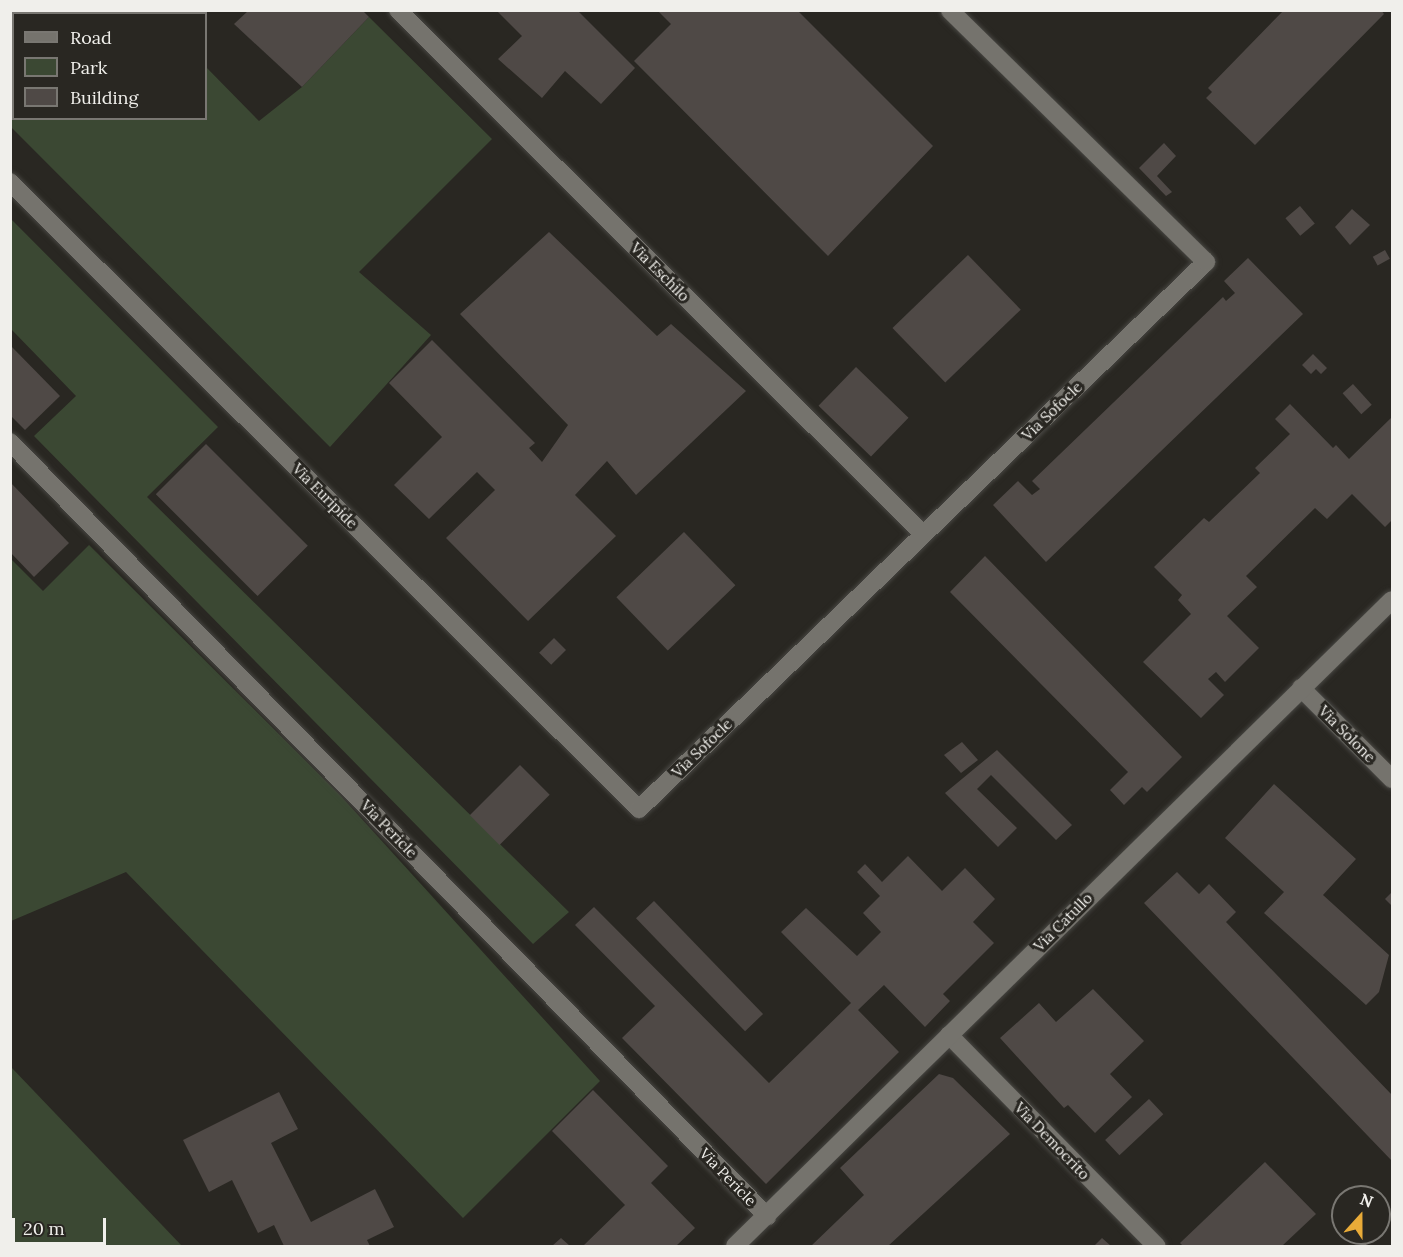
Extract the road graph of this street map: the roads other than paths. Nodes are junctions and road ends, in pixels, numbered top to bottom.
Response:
1 (398, 10) edge
2 (950, 10) edge
3 (10, 182) edge
4 (10, 442) edge
5 (923, 534) junction
6 (1392, 600) edge
7 (1301, 688) junction
8 (1392, 779) edge
9 (639, 809) joint
10 (949, 1035) junction
11 (766, 1216) junction
12 (735, 1246) edge
13 (1156, 1246) edge

1 - 5 street, Via Eschilo
2 - 5 street, Via Sofocle
3 - 9 street, Via Euripide
4 - 11 street, Via Pericle
5 - 9 street, Via Sofocle
6 - 7 street, Via Catullo
7 - 8 street, Via Solone
7 - 10 street, Via Catullo
10 - 11 street, Via Catullo
10 - 13 street, Via Democrito
11 - 12 street, Via Catullo

